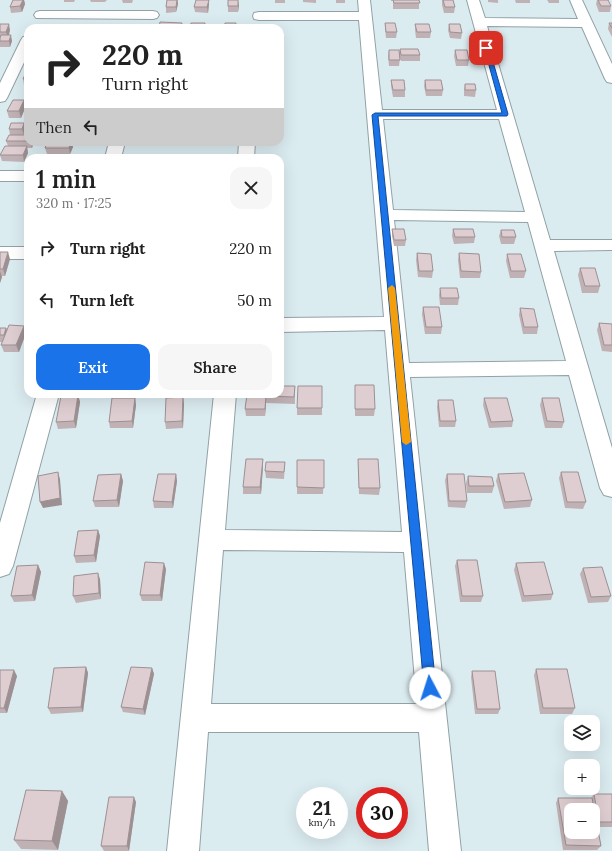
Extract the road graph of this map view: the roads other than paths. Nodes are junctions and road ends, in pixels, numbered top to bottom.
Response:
1 (157, 0) edge
2 (260, 0) edge
3 (473, 0) edge
4 (576, 0) edge
5 (365, 8) edge
6 (153, 15) junction
7 (258, 22) edge
8 (479, 22) junction
9 (587, 23) junction
10 (36, 24) edge
11 (150, 24) edge
12 (22, 66) edge
13 (612, 79) edge
14 (0, 98) edge
15 (505, 114) junction
16 (375, 115) junction
17 (0, 176) edge
18 (24, 176) edge
19 (385, 215) junction
20 (535, 217) junction
21 (612, 245) edge
22 (543, 246) junction
23 (0, 253) edge
24 (24, 253) edge
25 (395, 323) junction
26 (284, 325) edge
27 (578, 368) junction
28 (400, 370) junction
29 (47, 398) edge
30 (225, 398) edge
31 (612, 488) edge
32 (211, 540) junction
33 (416, 542) junction
34 (0, 566) edge
35 (196, 718) junction
36 (433, 718) junction
37 (183, 851) edge
38 (445, 851) edge

1 - 6 street
2 - 7 street
3 - 8 street
4 - 9 street
5 - 7 street
5 - 16 street
6 - 10 street
6 - 11 street
8 - 9 street
8 - 15 street
9 - 13 street
12 - 14 street
15 - 16 street
15 - 20 street
16 - 19 street
17 - 18 street
19 - 20 street
19 - 25 street
20 - 22 street
21 - 22 street
22 - 27 street
23 - 24 street
25 - 26 street
25 - 28 street
27 - 28 street
27 - 31 street
28 - 33 street
29 - 34 street
30 - 32 street
32 - 33 street
32 - 35 street
33 - 36 street
35 - 36 street
35 - 37 street
36 - 38 street

